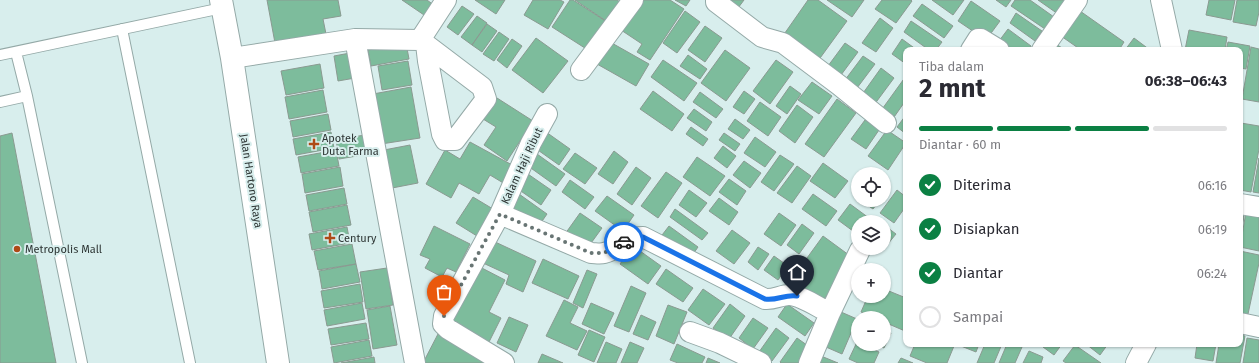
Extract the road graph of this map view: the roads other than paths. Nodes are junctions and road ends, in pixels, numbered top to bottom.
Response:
1 (446, 0) edge
2 (633, 0) edge
3 (716, 0) edge
4 (1077, 0) edge
5 (1161, 0) edge
6 (221, 4) edge
7 (122, 29) junction
8 (355, 39) junction
9 (972, 47) edge
10 (994, 47) edge
11 (1044, 47) edge
12 (1171, 47) edge
13 (16, 52) junction
14 (0, 55) edge
15 (232, 58) junction
16 (581, 70) dead end
17 (27, 96) junction
18 (0, 102) edge
19 (547, 114) dead end
20 (886, 123) dead end
21 (1243, 204) edge
22 (1259, 207) edge
23 (500, 214) junction
24 (858, 255) edge
25 (830, 313) junction
26 (1243, 324) edge
27 (1259, 327) edge
28 (690, 332) dead end
29 (1144, 347) edge
30 (82, 363) edge
31 (190, 363) edge
32 (278, 363) edge
33 (415, 363) edge
34 (504, 363) edge
35 (761, 363) edge
36 (809, 363) edge
37 (1136, 363) edge

1 - 8 street
2 - 16 street
3 - 20 street
4 - 11 street
5 - 12 street
6 - 7 lane
6 - 15 street, Jalan Hartono Raya
7 - 13 lane
7 - 31 lane
8 - 15 street
8 - 33 street
9 - 10 street
13 - 14 lane
13 - 17 lane
15 - 32 street, Jalan Hartono Raya
17 - 18 lane
17 - 30 lane
19 - 23 street, Kalam Haji Ribut
21 - 22 street
23 - 25 street
23 - 34 street, Kalam Haji Ribut
24 - 25 street
25 - 36 street
26 - 27 street
28 - 35 street
29 - 37 street

